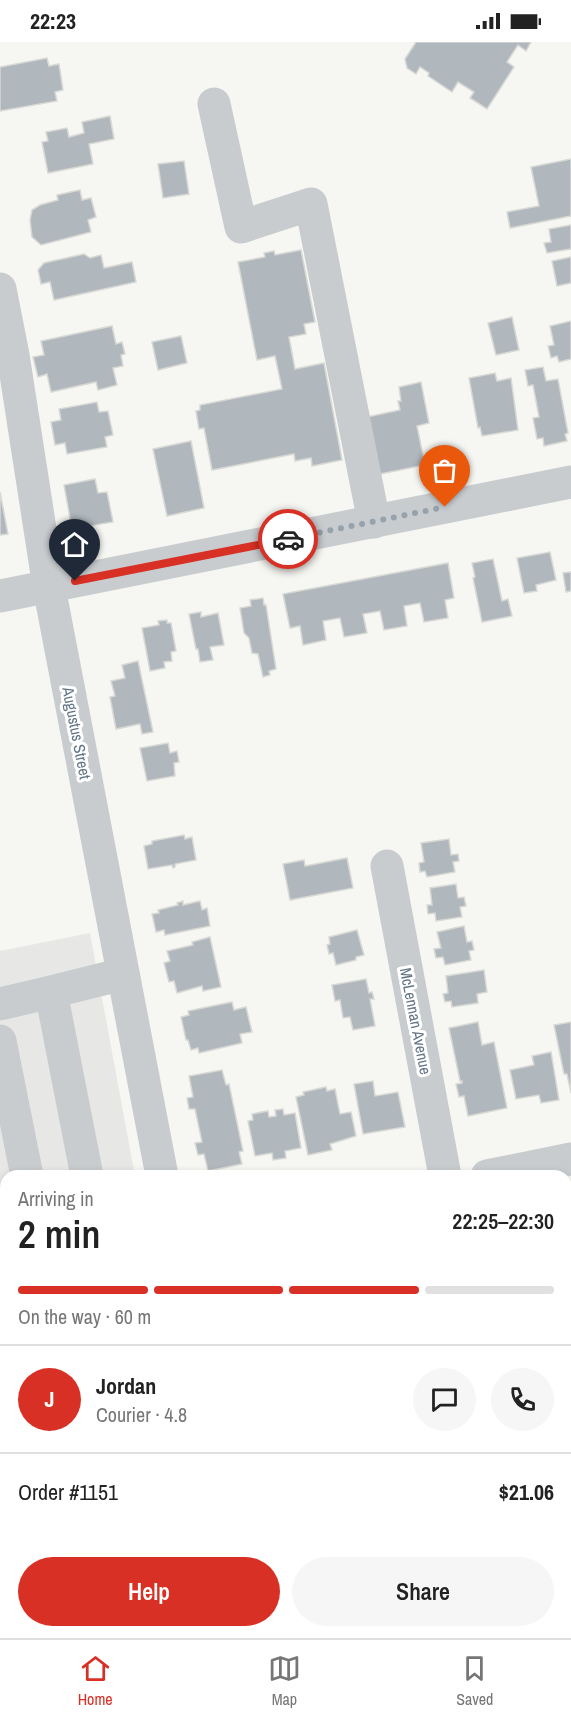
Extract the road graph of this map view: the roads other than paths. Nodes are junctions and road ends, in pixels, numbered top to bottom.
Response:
1 (214, 104) dead end
2 (0, 289) edge
3 (571, 482) edge
4 (374, 522) junction
5 (49, 586) junction
6 (0, 596) edge
7 (387, 866) dead end
8 (123, 974) junction
9 (51, 992) junction
10 (0, 1004) edge
11 (0, 1041) edge
12 (571, 1159) edge
13 (26, 1170) edge
14 (86, 1170) edge
15 (161, 1170) edge
16 (444, 1170) edge
17 (517, 1170) edge

1 - 4 street
2 - 5 street, Augustus Street
3 - 4 street
4 - 5 street
5 - 6 street
5 - 8 street, Augustus Street
7 - 16 street, McLennan Avenue
8 - 9 street
8 - 15 street, Augustus Street
9 - 10 street
9 - 14 street
11 - 13 street
12 - 17 street

